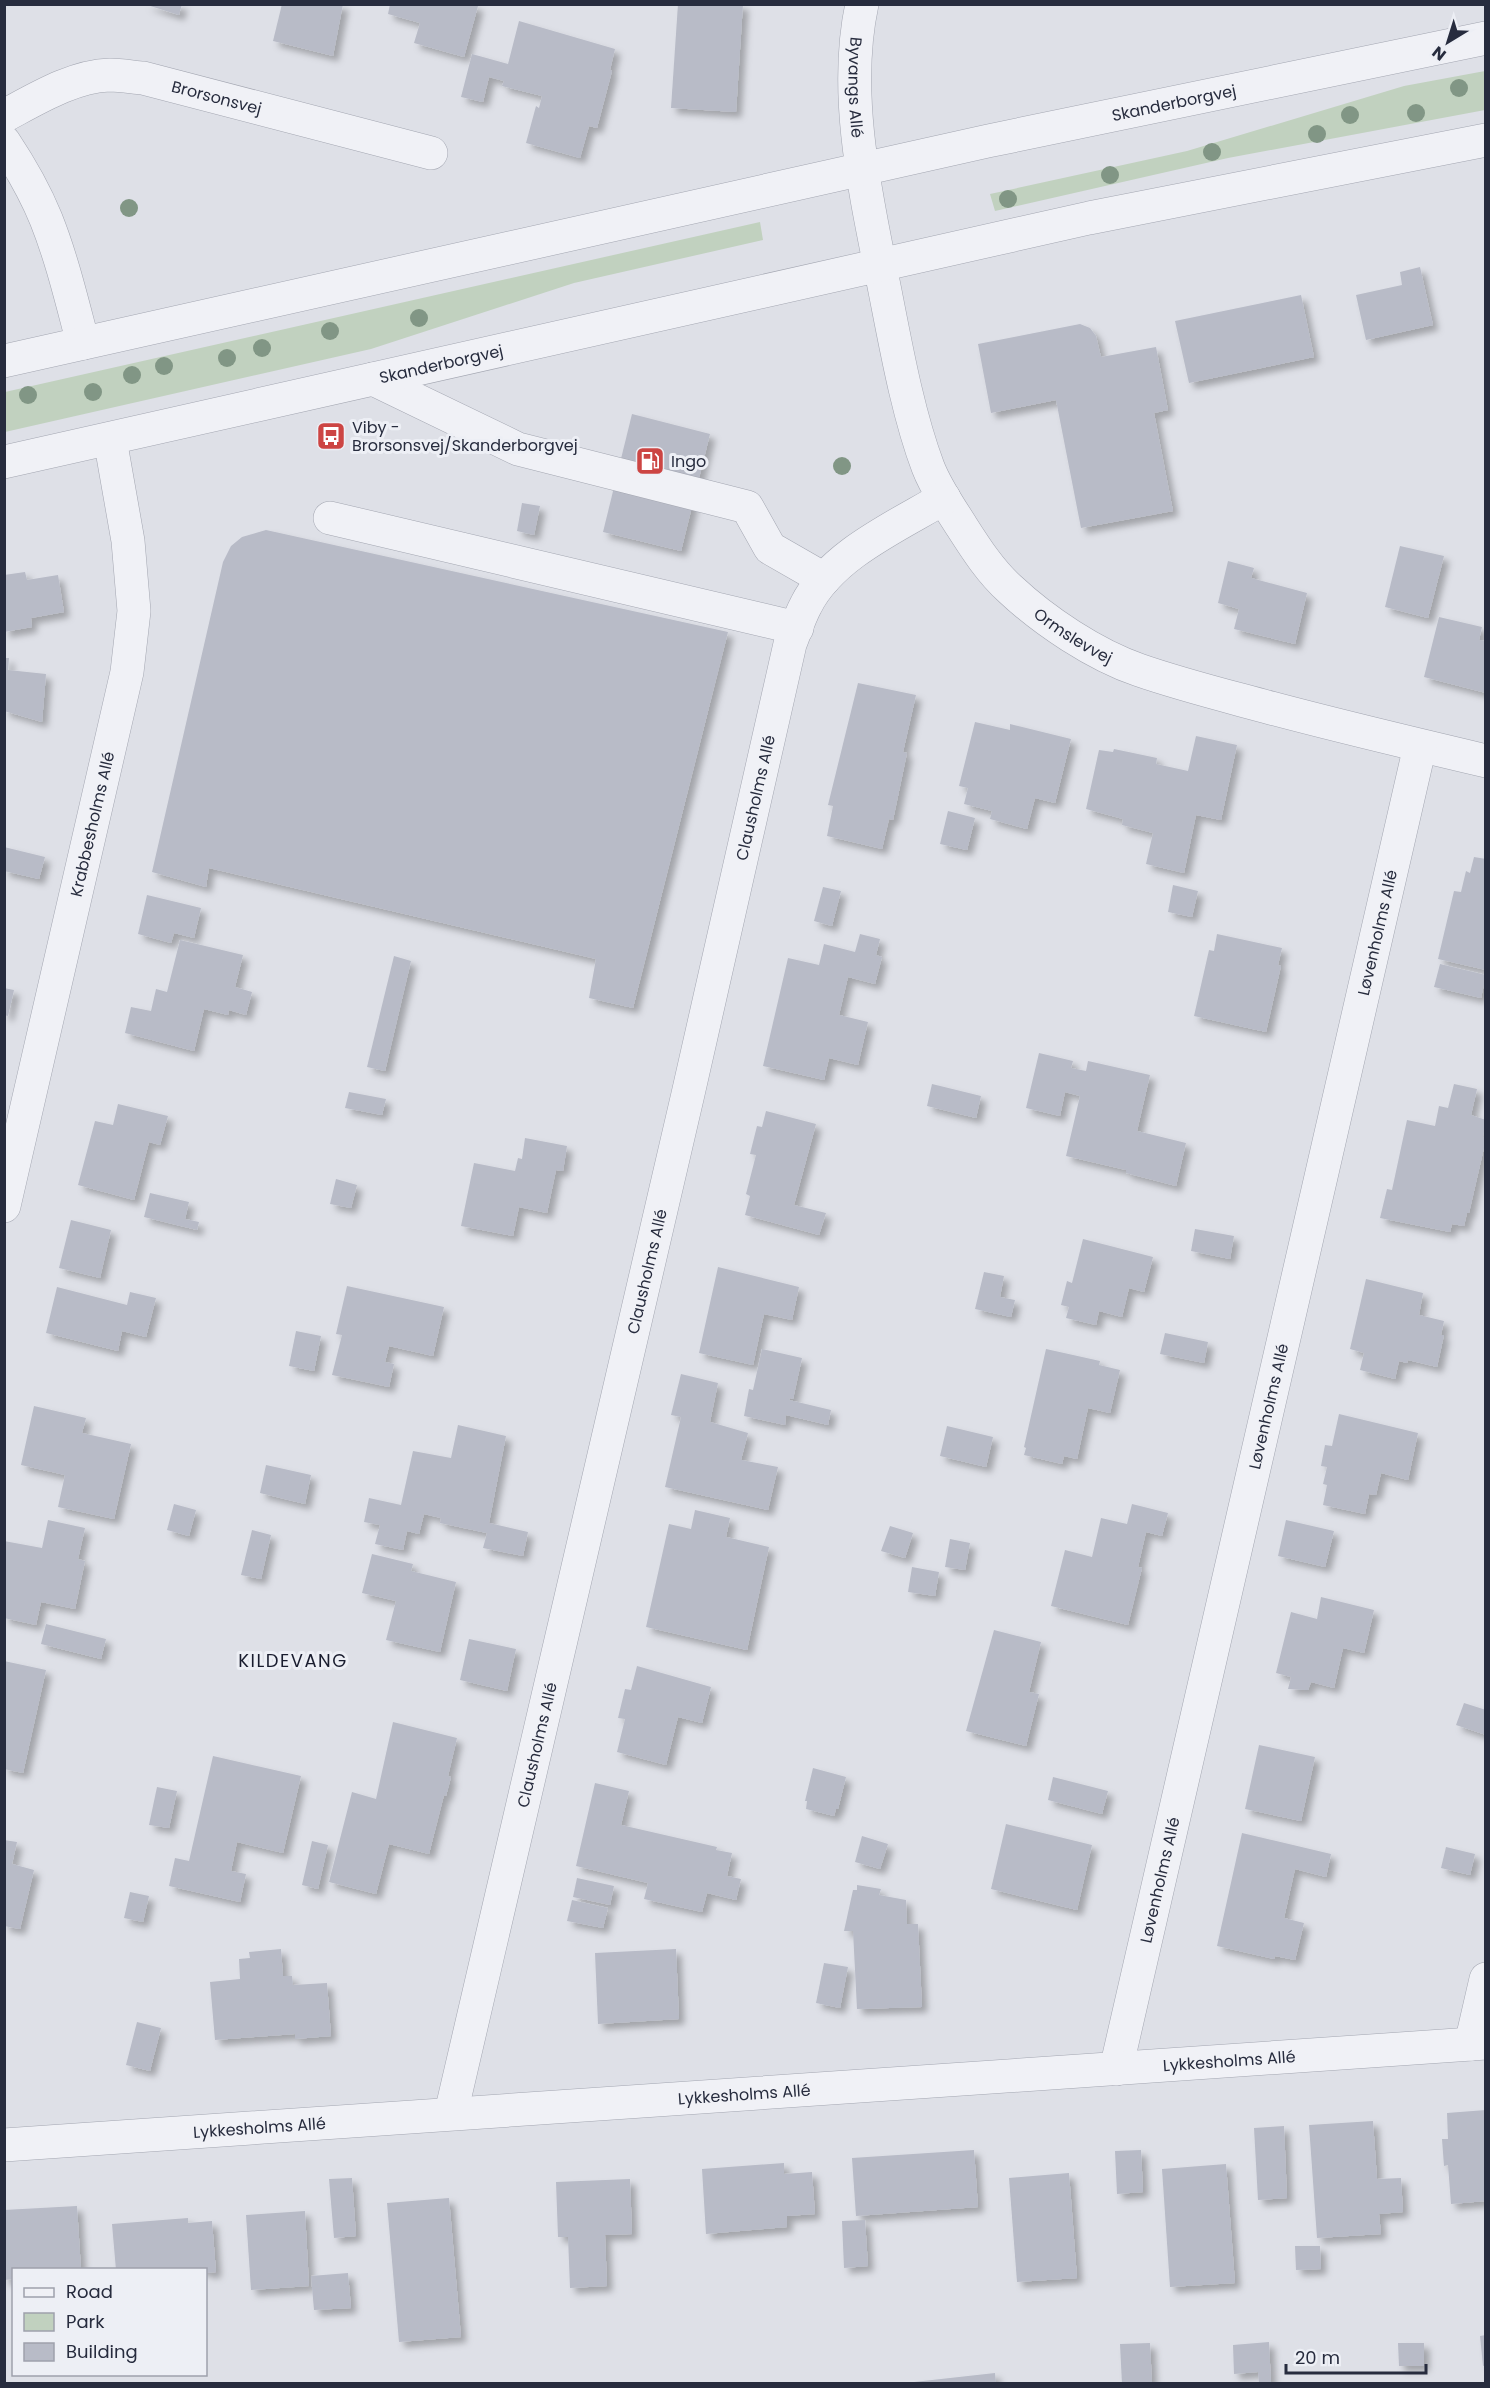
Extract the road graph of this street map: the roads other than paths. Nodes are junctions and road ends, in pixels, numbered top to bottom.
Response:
1 (862, 4) edge
2 (1485, 38) edge
3 (4, 116) edge
4 (1485, 140) edge
5 (4, 142) edge
6 (431, 153) dead end
7 (863, 169) junction
8 (880, 265) junction
9 (83, 343) junction
10 (4, 361) edge
11 (373, 379) junction
12 (110, 439) junction
13 (4, 462) edge
14 (944, 498) junction
15 (330, 518) dead end
16 (824, 579) junction
17 (797, 628) junction
18 (1420, 746) junction
19 (1485, 761) edge
20 (4, 1206) edge
21 (1485, 1979) edge
22 (1478, 2044) edge
23 (1116, 2069) junction
24 (451, 2113) junction
25 (4, 2145) edge

1 - 7 street, Byvangs Allé
2 - 7 street, Skanderborgvej
3 - 6 street, Brorsonsvej
4 - 8 street, Skanderborgvej
5 - 9 street
7 - 8 street
7 - 9 street, Skanderborgvej
8 - 11 street, Skanderborgvej
8 - 14 street, Ormslevvej
9 - 10 street, Skanderborgvej
11 - 12 street, Skanderborgvej
11 - 16 street
12 - 13 street, Skanderborgvej
12 - 20 street, Krabbesholms Allé
14 - 16 street, Clausholms Allé
14 - 18 street, Ormslevvej
15 - 17 street
16 - 17 street, Clausholms Allé
17 - 24 street, Clausholms Allé
18 - 19 street, Ormslevvej
18 - 23 street, Løvenholms Allé
21 - 22 street
22 - 23 street, Lykkesholms Allé
23 - 24 street, Lykkesholms Allé
24 - 25 street, Lykkesholms Allé

